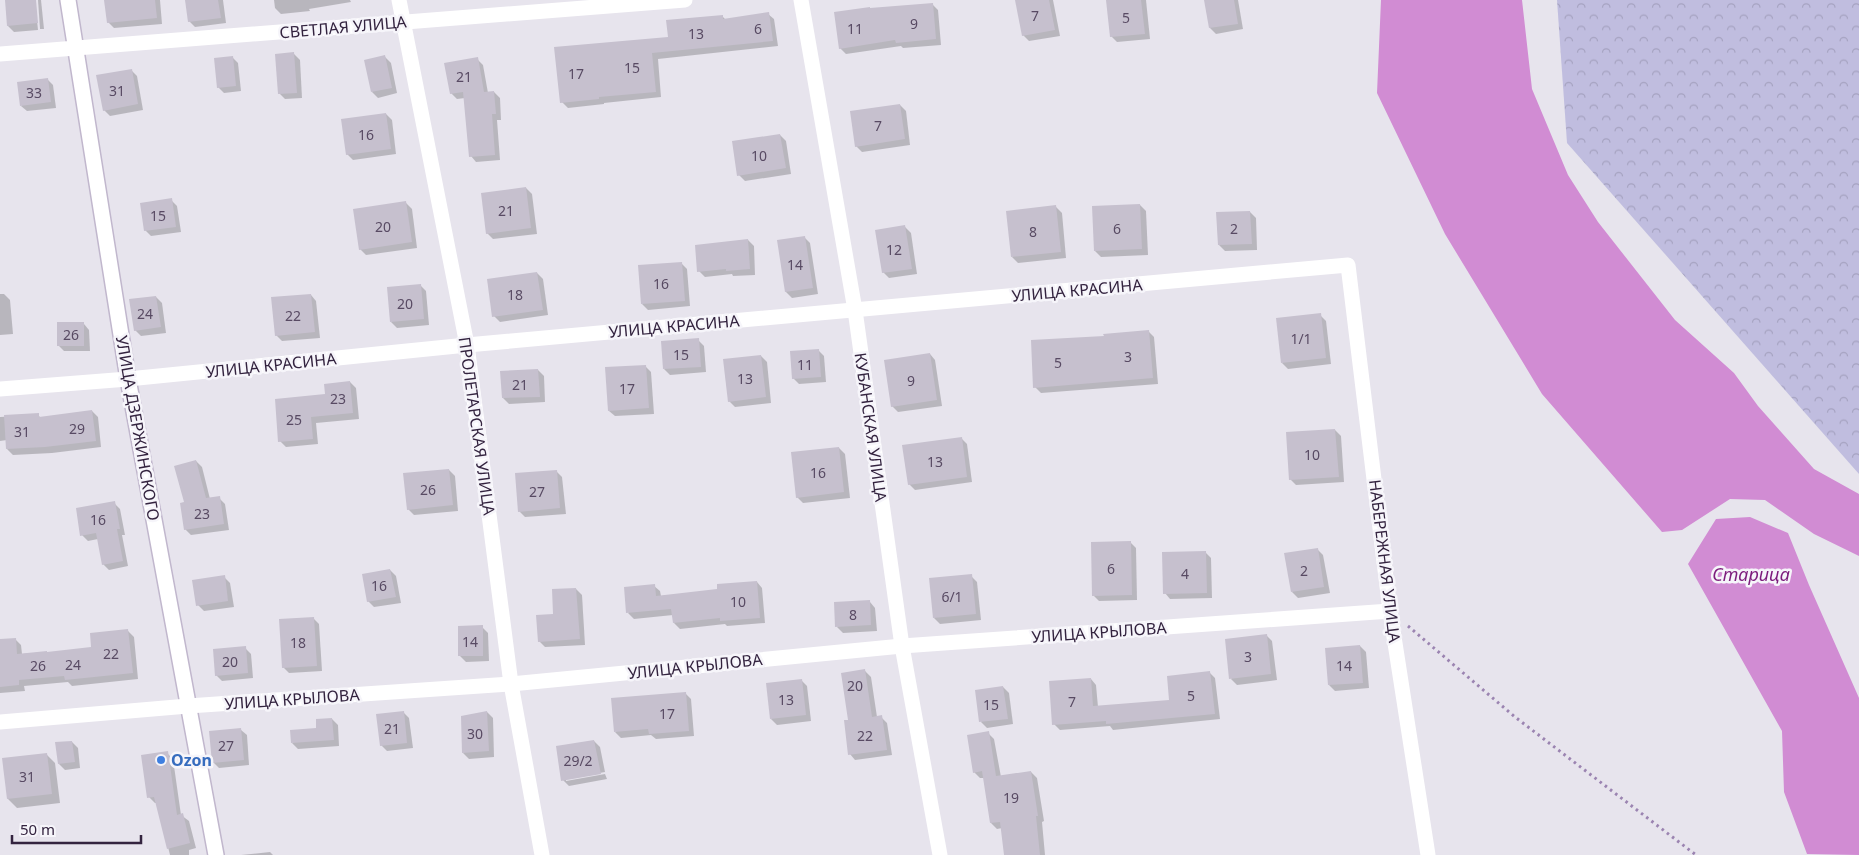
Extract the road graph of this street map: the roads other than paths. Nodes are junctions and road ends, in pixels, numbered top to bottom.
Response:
1 (68, 0) edge
2 (399, 0) edge
3 (685, 0) edge
4 (801, 0) edge
5 (402, 22) junction
6 (74, 49) junction
7 (0, 54) edge
8 (1348, 265) joint
9 (855, 310) junction
10 (467, 345) junction
11 (128, 379) junction
12 (0, 389) edge
13 (1390, 611) junction
14 (902, 646) junction
15 (511, 684) junction
16 (188, 706) junction
17 (0, 722) edge
18 (216, 855) edge
19 (542, 855) edge
20 (940, 855) edge
21 (1428, 855) edge

1 - 6 street, УЛИЦА ДЗЕРЖИНСКОГО
2 - 5 street, ПРОЛЕТАРСКАЯ УЛИЦА
3 - 5 street, СВЕТЛАЯ УЛИЦА
4 - 9 street, КУБАНСКАЯ УЛИЦА
5 - 6 street, СВЕТЛАЯ УЛИЦА
5 - 10 street, ПРОЛЕТАРСКАЯ УЛИЦА
6 - 7 street, СВЕТЛАЯ УЛИЦА
6 - 11 street, УЛИЦА ДЗЕРЖИНСКОГО
8 - 9 street, УЛИЦА КРАСИНА
8 - 13 street, НАБЕРЕЖНАЯ УЛИЦА
9 - 10 street, УЛИЦА КРАСИНА
9 - 14 street, КУБАНСКАЯ УЛИЦА
10 - 11 street, УЛИЦА КРАСИНА
10 - 15 street, ПРОЛЕТАРСКАЯ УЛИЦА
11 - 12 street, УЛИЦА КРАСИНА
11 - 16 street, УЛИЦА ДЗЕРЖИНСКОГО
13 - 14 street, УЛИЦА КРЫЛОВА
13 - 21 street, НАБЕРЕЖНАЯ УЛИЦА
14 - 15 street, УЛИЦА КРЫЛОВА
14 - 20 street, КУБАНСКАЯ УЛИЦА
15 - 16 street, УЛИЦА КРЫЛОВА
15 - 19 street, ПРОЛЕТАРСКАЯ УЛИЦА
16 - 17 street, УЛИЦА КРЫЛОВА
16 - 18 street, УЛИЦА ДЗЕРЖИНСКОГО

